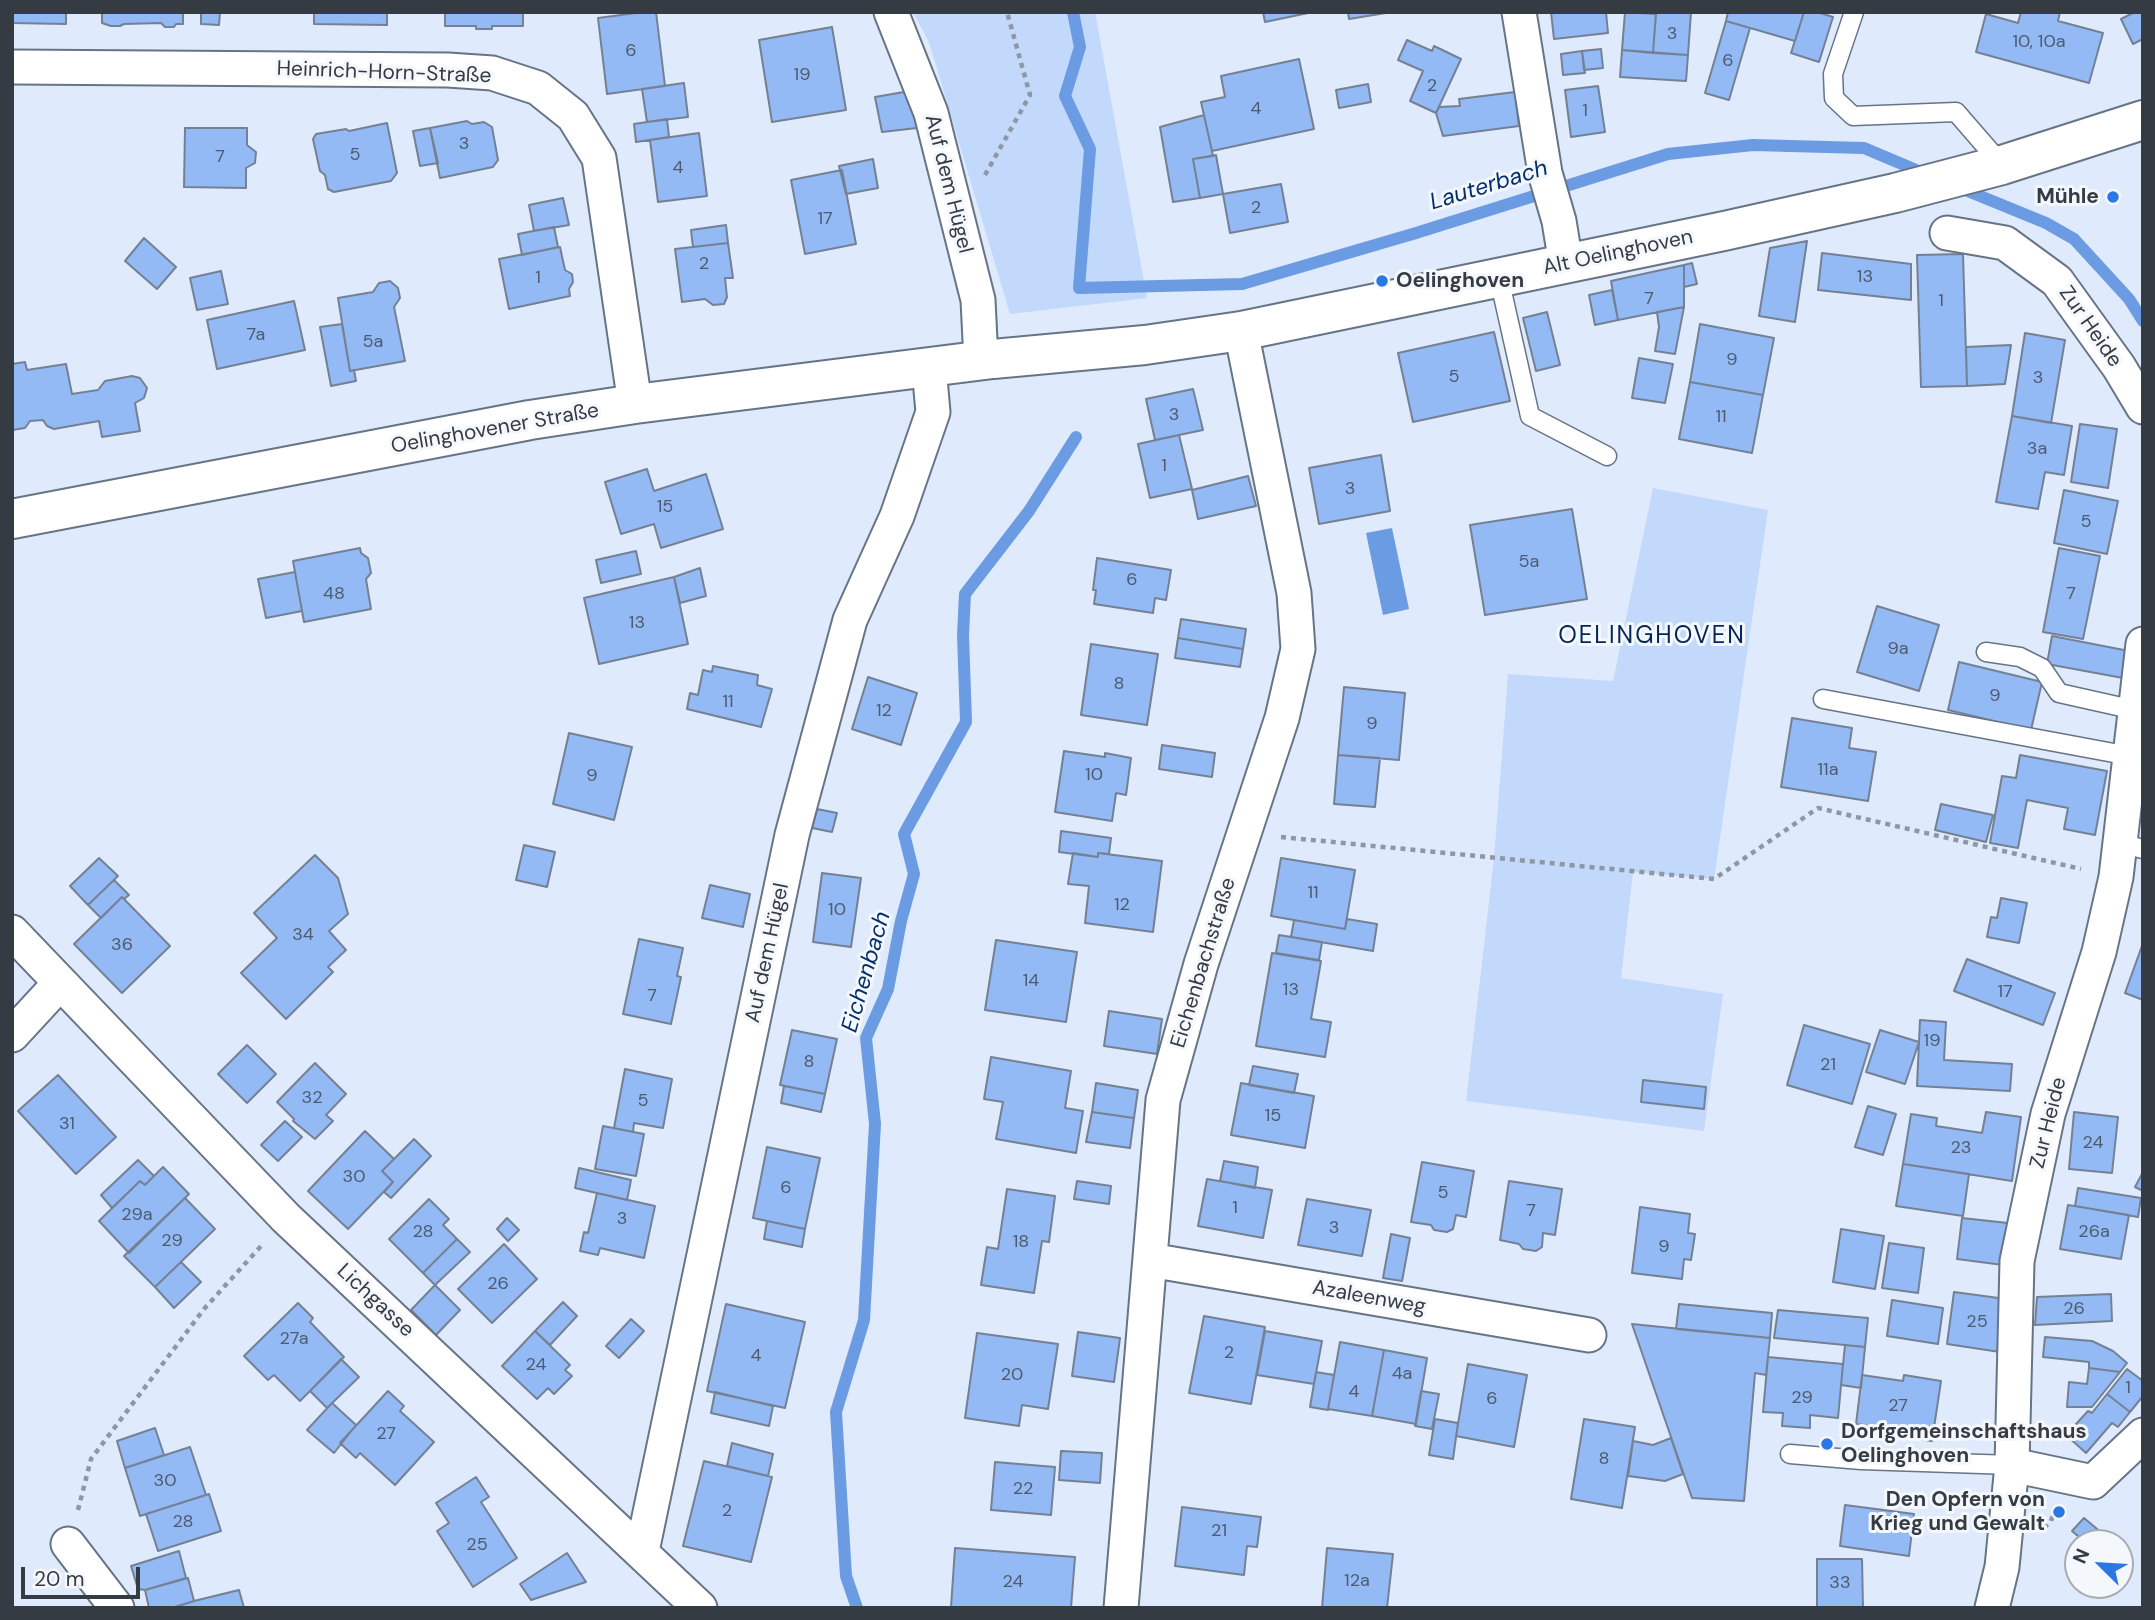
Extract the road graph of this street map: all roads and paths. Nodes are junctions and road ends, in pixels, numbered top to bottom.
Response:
1 (891, 12) edge
2 (1007, 12) edge
3 (1519, 12) edge
4 (1854, 12) edge
5 (12, 67) edge
6 (2140, 130) edge
7 (2002, 165) junction
8 (959, 223) junction
9 (1947, 233) dead end
10 (1566, 264) junction
11 (1499, 278) junction
12 (1241, 331) junction
13 (981, 361) junction
14 (929, 368) junction
15 (635, 404) junction
16 (2143, 407) edge
17 (1607, 456) dead end
18 (12, 519) edge
19 (2143, 644) edge
20 (1986, 652) dead end
21 (1823, 699) dead end
22 (2135, 710) junction
23 (2130, 756) junction
24 (1244, 834) junction
25 (2131, 846) edge
26 (2116, 877) junction
27 (12, 932) edge
28 (60, 983) junction
29 (12, 1035) edge
30 (286, 1218) junction
31 (1150, 1260) junction
32 (1589, 1335) dead end
33 (2143, 1435) edge
34 (1790, 1454) dead end
35 (2012, 1465) junction
36 (68, 1544) joint
37 (642, 1551) junction
38 (689, 1604) edge
39 (117, 1608) edge
40 (1121, 1608) edge
41 (1992, 1608) edge

1 - 8 street, Auf dem Hügel
2 - 8 path
3 - 10 street
4 - 7 lane
5 - 15 street, Heinrich-Horn-Straße
6 - 7 main road, Alt Oelinghoven
7 - 10 main road, Alt Oelinghoven
8 - 13 street, Auf dem Hügel
9 - 16 street, Zur Heide
10 - 11 main road, Alt Oelinghoven
11 - 12 main road, Alt Oelinghoven
11 - 17 lane
12 - 13 main road, Alt Oelinghoven
12 - 24 street, Eichenbachstraße
13 - 14 main road, Oelinghovener Straße
14 - 15 main road, Oelinghovener Straße
14 - 37 street, Auf dem Hügel
15 - 18 main road, Oelinghovener Straße
19 - 22 street, Zur Heide
20 - 22 lane
21 - 23 lane
22 - 23 street, Zur Heide
23 - 25 street, Zur Heide
24 - 26 path
24 - 31 street, Eichenbachstraße
25 - 26 street, Zur Heide
26 - 35 street, Zur Heide
27 - 28 street, Lichgasse
28 - 29 street
28 - 30 street, Lichgasse
30 - 36 path
30 - 37 street, Lichgasse
31 - 32 street, Azaleenweg
31 - 40 street, Eichenbachstraße
33 - 35 street
34 - 35 lane
35 - 41 street, Zur Heide
36 - 39 street
37 - 38 street, Lichgasse

